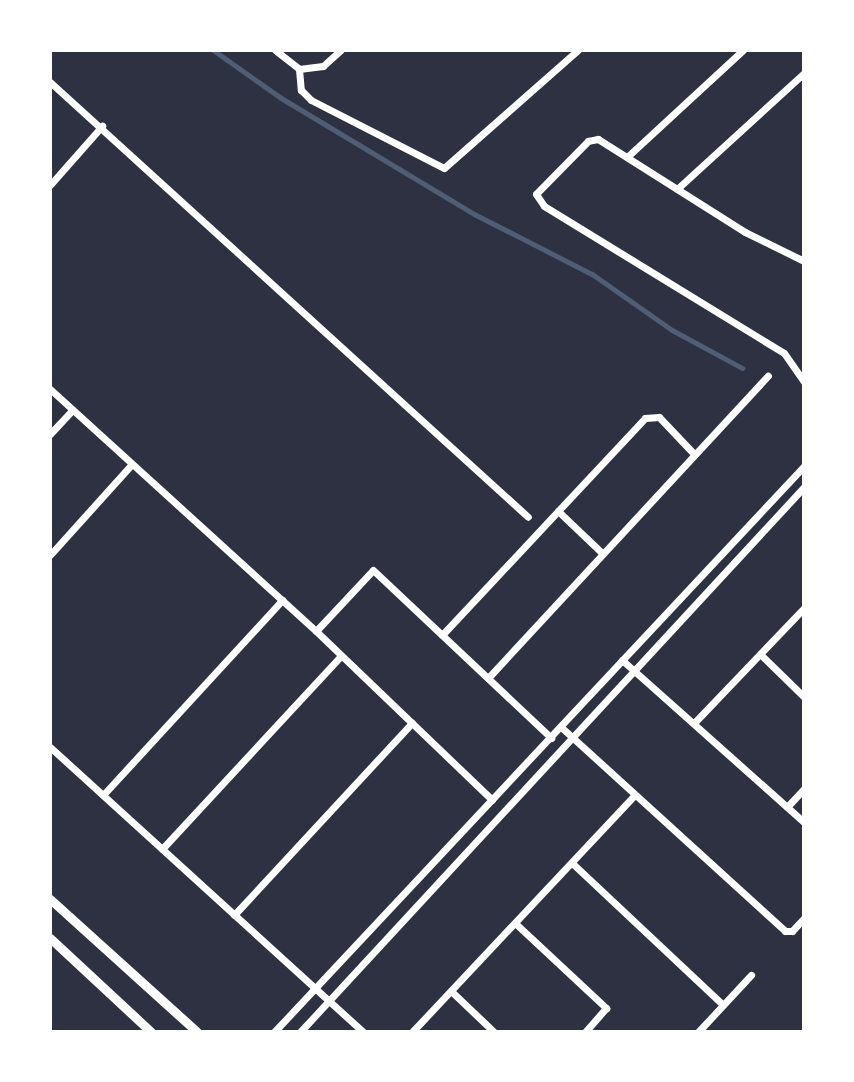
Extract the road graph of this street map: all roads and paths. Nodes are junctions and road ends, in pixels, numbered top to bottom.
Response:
1 (275, 50) edge
2 (341, 50) edge
3 (578, 50) edge
4 (743, 50) edge
5 (299, 69) junction
6 (804, 73) edge
7 (50, 82) edge
8 (102, 126) junction
9 (627, 157) junction
10 (50, 185) edge
11 (677, 189) junction
12 (804, 261) edge
13 (768, 376) dead end
14 (804, 382) edge
15 (50, 389) edge
16 (72, 410) junction
17 (50, 434) edge
18 (695, 455) junction
19 (132, 464) junction
20 (804, 466) edge
21 (804, 487) edge
22 (558, 511) junction
23 (528, 517) dead end
24 (603, 554) junction
25 (50, 555) edge
26 (282, 600) junction
27 (804, 608) edge
28 (316, 631) junction
29 (442, 635) junction
30 (760, 654) junction
31 (341, 656) junction
32 (622, 660) junction
33 (636, 671) junction
34 (488, 678) junction
35 (804, 697) edge
36 (412, 723) junction
37 (694, 723) junction
38 (561, 727) junction
39 (551, 738) junction
40 (574, 739) junction
41 (50, 747) edge
42 (804, 789) edge
43 (103, 795) junction
44 (633, 797) junction
45 (492, 800) junction
46 (787, 807) junction
47 (804, 822) edge
48 (162, 849) junction
49 (572, 863) junction
50 (50, 899) edge
51 (234, 915) junction
52 (804, 918) edge
53 (515, 923) junction
54 (50, 938) edge
55 (751, 975) dead end
56 (315, 988) junction
57 (451, 991) junction
58 (329, 1000) junction
59 (723, 1005) junction
60 (151, 1032) edge
61 (197, 1032) edge
62 (274, 1032) edge
63 (300, 1032) edge
64 (363, 1032) edge
65 (412, 1032) edge
66 (494, 1032) edge
67 (585, 1032) edge
68 (698, 1032) edge

1 - 5 street
2 - 5 street
3 - 5 street
4 - 9 street
6 - 11 street
7 - 8 street
8 - 10 street
8 - 23 street
9 - 11 street
9 - 14 street
11 - 12 street
13 - 18 street
15 - 16 street
16 - 17 street
16 - 19 street
18 - 22 street
18 - 24 street
19 - 25 street
19 - 26 street
20 - 32 street
21 - 33 street
22 - 24 street
22 - 29 street
24 - 34 street
26 - 28 street
26 - 43 street
27 - 30 street
28 - 29 street
28 - 31 street
29 - 34 street
30 - 35 street
30 - 37 street
31 - 36 street
31 - 48 street
32 - 33 street
32 - 38 street
33 - 37 street
33 - 40 street
34 - 39 street
36 - 45 street
36 - 51 street
37 - 46 street
38 - 39 street
38 - 40 street
39 - 45 street
40 - 44 street
40 - 58 street
41 - 43 street
42 - 46 street
43 - 48 street
44 - 49 street
44 - 52 street
45 - 56 street
46 - 47 street
48 - 51 street
49 - 53 street
49 - 59 street
50 - 61 street
51 - 56 street
53 - 57 street
53 - 67 street
54 - 60 street
55 - 59 street
56 - 58 street
56 - 62 street
57 - 65 street
57 - 66 street
58 - 63 street
58 - 64 street
59 - 68 street

